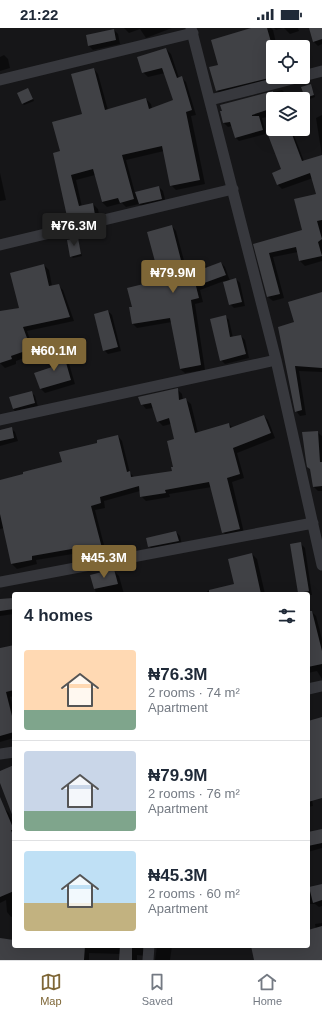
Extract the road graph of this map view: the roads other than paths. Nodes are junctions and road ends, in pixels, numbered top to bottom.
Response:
1 (192, 31) edge
2 (322, 72) edge
3 (310, 75) edge
4 (0, 80) edge
5 (273, 84) edge
6 (210, 100) junction
7 (232, 189) junction
8 (0, 245) edge
9 (276, 360) junction
10 (0, 420) edge
11 (313, 523) junction
12 (322, 565) edge
13 (0, 582) edge
14 (322, 686) edge
15 (310, 689) edge
16 (12, 752) edge
17 (0, 754) edge
18 (149, 948) edge
19 (148, 960) edge

1 - 4 street
1 - 6 street
2 - 3 street
5 - 6 street
6 - 7 street
7 - 8 street
7 - 9 street
9 - 10 street
9 - 11 street
11 - 12 street
11 - 13 street
14 - 15 street
16 - 17 street
18 - 19 street

